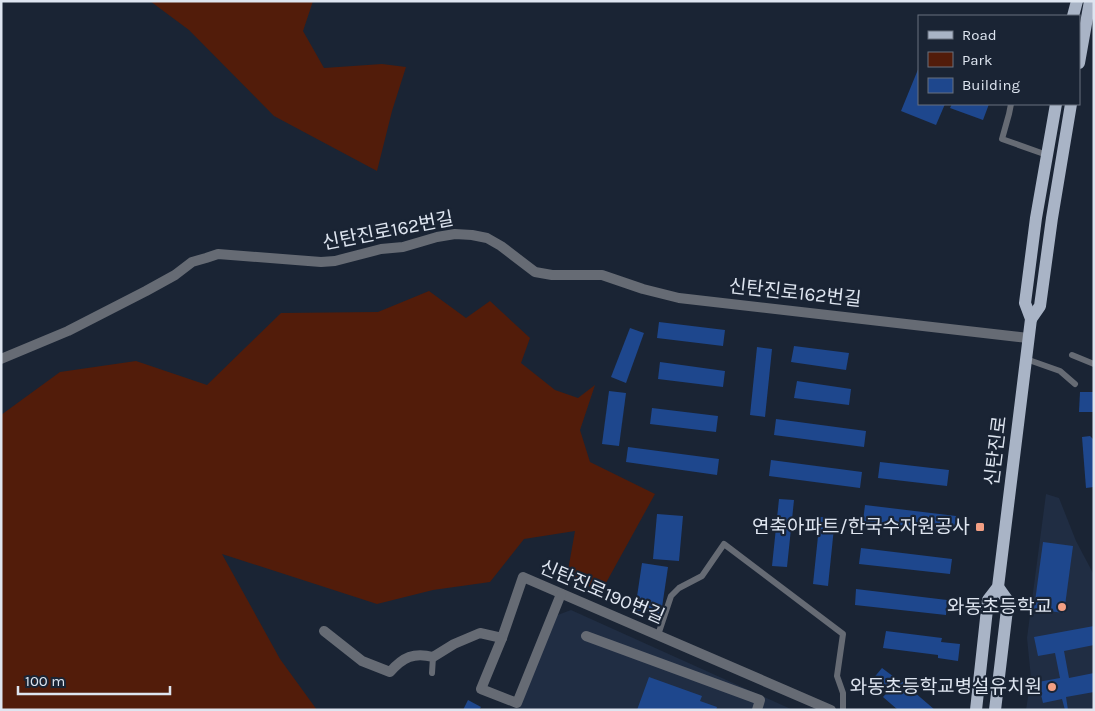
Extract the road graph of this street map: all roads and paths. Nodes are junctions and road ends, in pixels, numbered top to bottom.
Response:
1 (1090, 1) edge
2 (1080, 57) edge
3 (1011, 105) edge
4 (1056, 105) edge
5 (1071, 105) edge
6 (1047, 155) junction
7 (1031, 319) junction
8 (1028, 338) junction
9 (1072, 355) dead end
10 (1, 360) edge
11 (1026, 360) junction
12 (1094, 364) edge
13 (1075, 384) dead end
14 (998, 587) junction
15 (561, 594) junction
16 (324, 631) dead end
17 (658, 635) junction
18 (586, 636) dead end
19 (502, 638) junction
20 (433, 657) junction
21 (432, 673) dead end
22 (756, 710) edge
23 (831, 710) edge
24 (843, 710) edge
25 (976, 710) edge
26 (995, 710) edge

1 - 2 main road
3 - 6 lane
4 - 6 main road, 신탄진로
5 - 7 main road, 신탄진로
6 - 7 main road, 신탄진로
7 - 8 main road, 신탄진로
8 - 10 street, 신탄진로162번길
8 - 11 main road, 신탄진로
9 - 12 lane
11 - 13 lane
11 - 14 main road, 신탄진로
14 - 25 main road, 신탄진로
14 - 26 main road, 신탄진로
15 - 17 street, 신탄진로190번길
15 - 19 street, 신탄진로190번길
15 - 19 street
16 - 20 street
17 - 23 street, 신탄진로190번길
17 - 24 lane
18 - 22 street
19 - 20 street
20 - 21 lane

